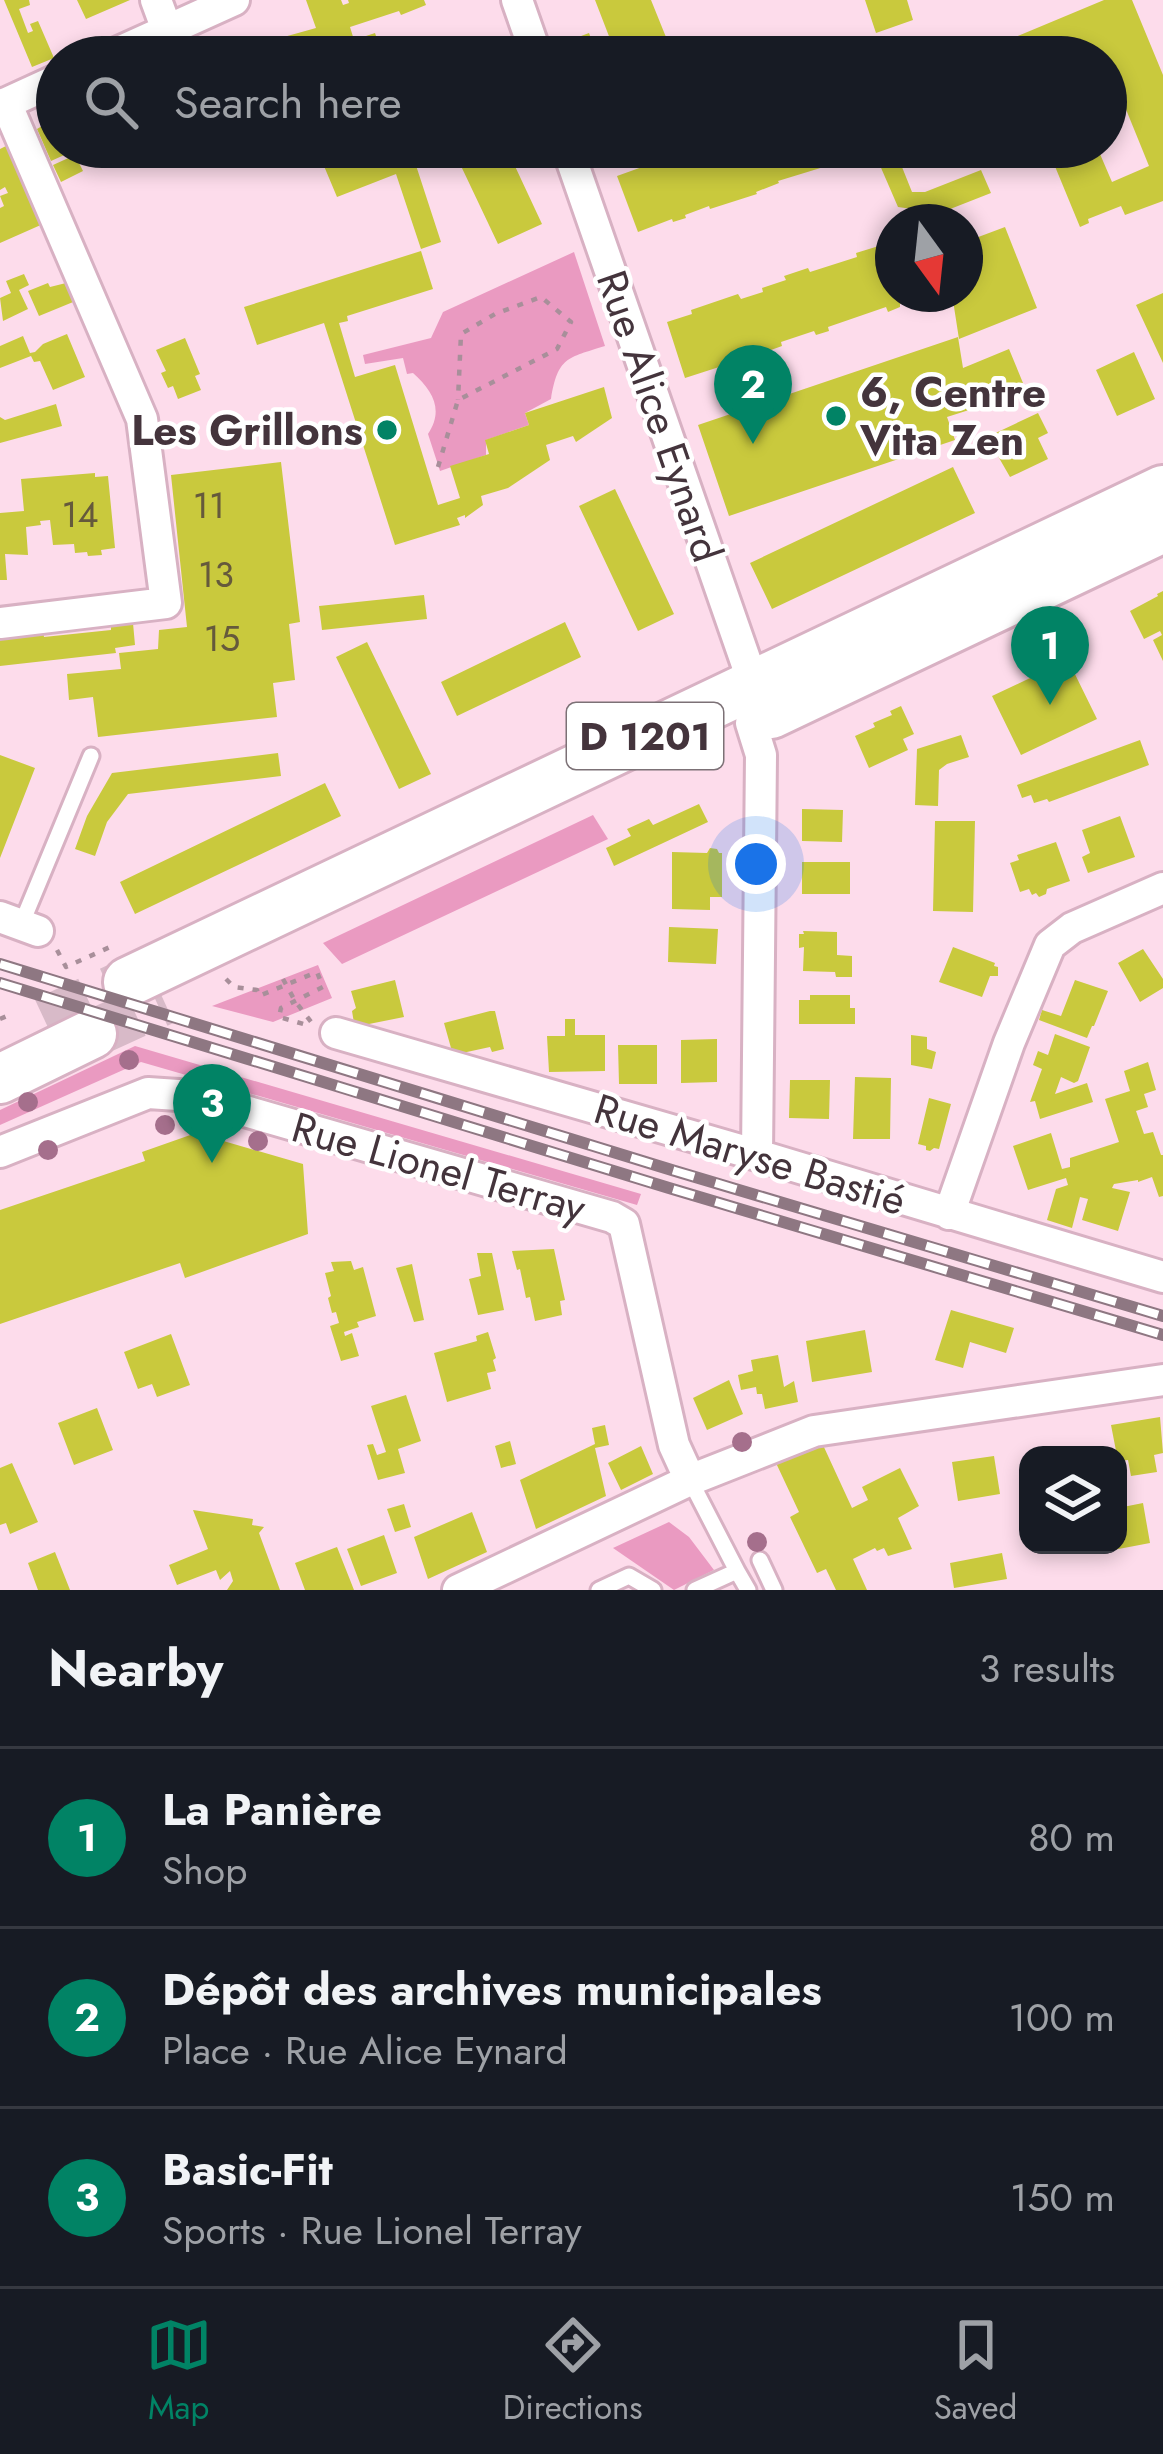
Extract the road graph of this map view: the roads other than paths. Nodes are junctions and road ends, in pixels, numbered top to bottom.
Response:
1 (156, 0) edge
2 (234, 0) edge
3 (517, 0) edge
4 (167, 30) junction
5 (154, 36) edge
6 (529, 36) edge
7 (36, 89) edge
8 (3, 104) edge
9 (574, 168) edge
10 (1163, 490) edge
11 (1163, 528) edge
12 (0, 623) edge
13 (752, 704) junction
14 (92, 756) dead end
15 (1163, 888) edge
16 (20, 924) edge
17 (336, 1033) dead end
18 (92, 1034) tunnel mouth
19 (0, 1079) edge
20 (0, 1152) edge
21 (757, 1155) junction
22 (949, 1214) junction
23 (1163, 1276) edge
24 (1163, 1380) edge
25 (690, 1480) junction
26 (760, 1560) dead end
27 (737, 1571) junction
28 (458, 1590) edge
29 (599, 1590) edge
30 (652, 1590) edge
31 (695, 1590) edge
32 (748, 1590) edge
33 (774, 1590) edge

1 - 4 street
2 - 4 street
3 - 6 street
4 - 5 street
7 - 8 street
8 - 12 street
9 - 13 street, Rue Alice Eynard
10 - 13 main road, D 1201
11 - 13 main road, D 1201
13 - 13 main road, D 1201
13 - 21 street, Rue Alice Eynard
14 - 16 lane
15 - 22 street
17 - 21 street, Rue Maryse Bastié
18 - 19 main road
20 - 25 street, Rue Lionel Terray
21 - 22 street, Rue Maryse Bastié
22 - 23 street, Rue Maryse Bastié
24 - 25 street
25 - 27 lane
25 - 28 street
26 - 33 lane
27 - 31 lane
27 - 32 lane
29 - 30 lane

